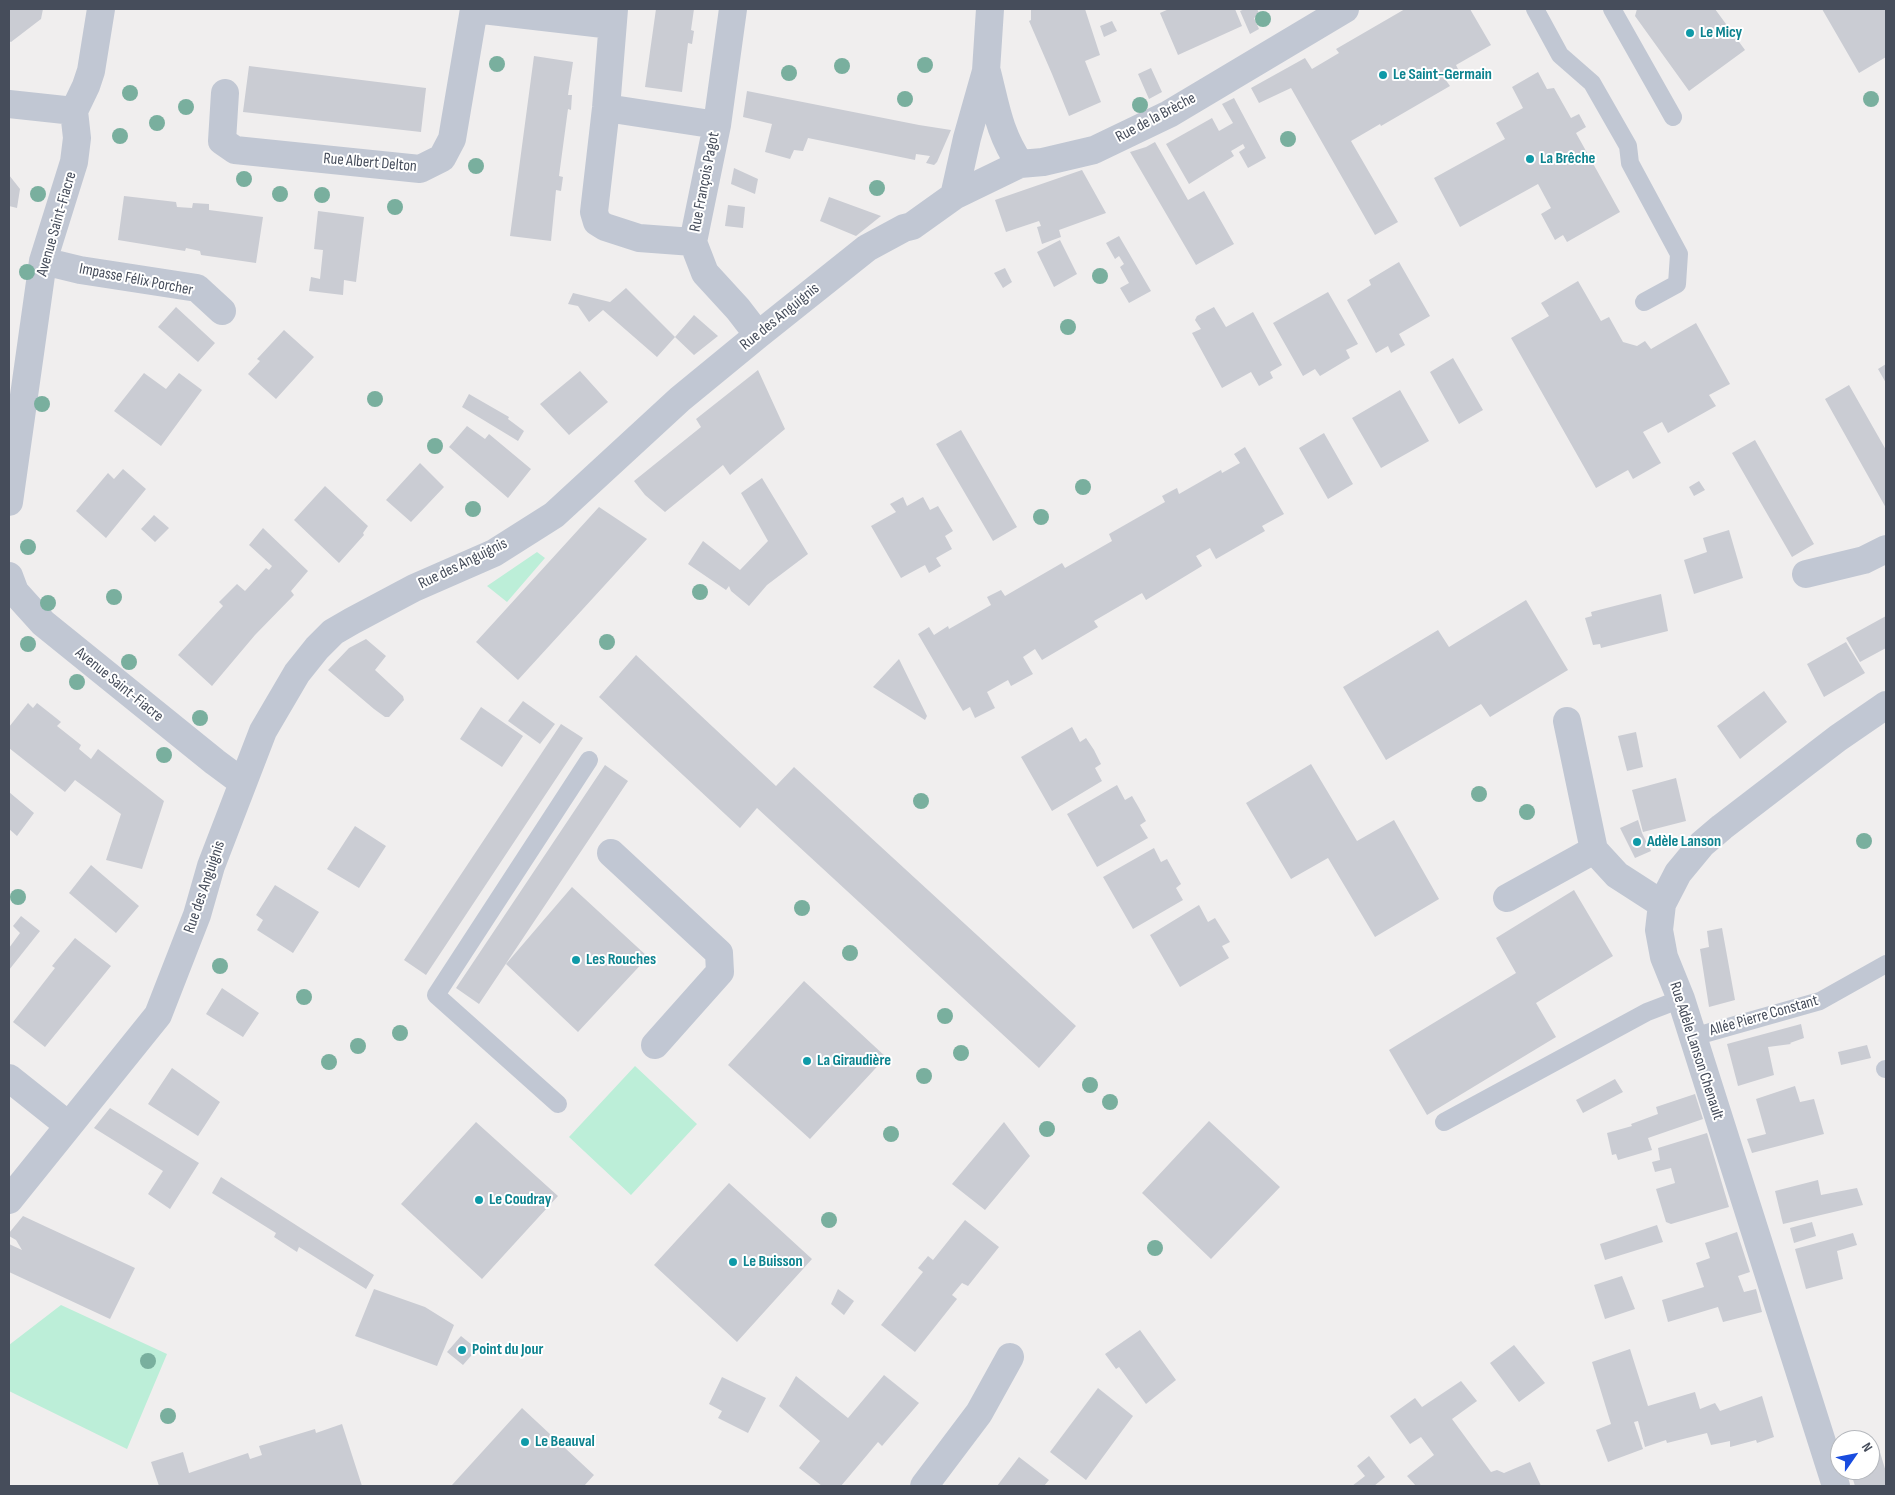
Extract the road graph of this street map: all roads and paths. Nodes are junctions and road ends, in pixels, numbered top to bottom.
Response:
1 (101, 9) edge
2 (474, 9) edge
3 (733, 9) edge
4 (990, 9) edge
5 (1346, 9) edge
6 (1535, 9) edge
7 (1612, 9) edge
8 (613, 17) edge
9 (986, 71) junction
10 (225, 94) dead end
11 (9, 104) edge
12 (606, 108) junction
13 (74, 111) junction
14 (1673, 117) dead end
15 (717, 125) junction
16 (1020, 164) junction
17 (954, 196) junction
18 (693, 242) junction
19 (43, 260) junction
20 (1644, 302) dead end
21 (222, 311) dead end
22 (758, 334) junction
23 (9, 502) edge
24 (1886, 549) edge
25 (1806, 574) dead end
26 (9, 576) edge
27 (1886, 705) edge
28 (1567, 721) dead end
29 (589, 760) dead end
30 (242, 782) junction
31 (1594, 850) junction
32 (611, 853) dead end
33 (1507, 898) dead end
34 (1662, 904) junction
35 (1886, 964) edge
36 (1681, 999) junction
37 (1693, 1037) junction
38 (655, 1044) dead end
39 (9, 1078) edge
40 (558, 1104) dead end
41 (1444, 1122) dead end
42 (68, 1126) junction
43 (9, 1200) edge
44 (1010, 1357) dead end
45 (924, 1486) edge
46 (1836, 1486) edge

1 - 13 street, Avenue Saint-Fiacre
2 - 8 street, Rue Albert Delton
2 - 10 street, Rue Albert Delton
3 - 15 street, Rue François Pagot
4 - 9 street
5 - 16 street, Rue de la Brèche
6 - 20 lane
7 - 14 lane
8 - 12 street, Rue Albert Delton
9 - 16 street
9 - 17 street
11 - 13 street
12 - 15 street
12 - 18 street, Rue Albert Delton
13 - 19 street, Avenue Saint-Fiacre
15 - 18 street, Rue François Pagot
16 - 17 street, Rue de la Brèche
17 - 22 street, Rue des Anguignis
18 - 22 street, Rue François Pagot
19 - 21 street, Impasse Félix Porcher
19 - 23 street, Avenue Saint-Fiacre
22 - 30 street, Rue des Anguignis
24 - 25 street
26 - 30 street, Avenue Saint-Fiacre
27 - 34 street, Rue Adèle Lanson Chenault
28 - 31 street
29 - 40 lane
30 - 42 street, Rue des Anguignis
31 - 33 street
31 - 34 street
32 - 38 street
34 - 36 street, Rue Adèle Lanson Chenault
35 - 37 lane, Allée Pierre Constant
36 - 37 street, Rue Adèle Lanson Chenault
36 - 41 lane
37 - 46 street, Rue Adèle Lanson Chenault
39 - 42 street
42 - 43 street, Rue des Anguignis
44 - 45 street

